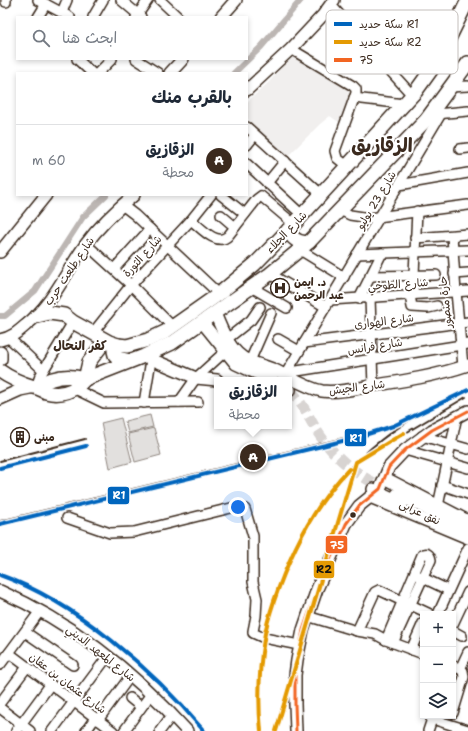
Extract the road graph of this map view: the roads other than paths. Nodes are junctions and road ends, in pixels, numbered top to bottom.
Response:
1 (68, 0) edge
2 (103, 0) edge
3 (122, 0) edge
4 (148, 0) edge
5 (160, 0) edge
6 (235, 0) edge
7 (468, 0) edge
8 (42, 2) edge
9 (333, 2) edge
10 (339, 10) edge
11 (66, 14) edge
12 (38, 16) edge
13 (94, 16) edge
14 (138, 16) edge
15 (177, 16) edge
16 (222, 16) edge
17 (458, 20) edge
18 (291, 49) junction
19 (78, 60) edge
20 (111, 60) edge
21 (138, 60) edge
22 (182, 60) edge
23 (468, 63) edge
24 (326, 70) edge
25 (91, 72) edge
26 (99, 72) edge
27 (156, 72) edge
28 (171, 72) edge
29 (333, 74) edge
30 (389, 74) edge
31 (428, 74) edge
32 (468, 86) edge
33 (450, 87) junction
34 (248, 89) edge
35 (354, 98) junction
36 (408, 100) junction
37 (468, 111) edge
38 (436, 114) junction
39 (248, 128) edge
40 (255, 134) junction
41 (248, 144) edge
42 (285, 161) junction
43 (248, 165) edge
44 (347, 166) junction
45 (468, 173) edge
46 (268, 183) junction
47 (398, 185) junction
48 (322, 195) junction
49 (45, 196) edge
50 (133, 196) edge
51 (210, 196) edge
52 (222, 196) edge
53 (122, 205) junction
54 (468, 205) edge
55 (340, 210) junction
56 (418, 211) junction
57 (245, 214) junction
58 (221, 215) dead end
59 (380, 216) junction
60 (191, 220) junction
61 (235, 227) junction
62 (291, 227) junction
63 (150, 229) junction
64 (468, 234) edge
65 (452, 236) junction
66 (416, 238) junction
67 (86, 244) junction
68 (168, 246) junction
69 (300, 250) junction
70 (452, 250) junction
71 (468, 250) edge
72 (0, 252) edge
73 (414, 252) junction
74 (382, 253) junction
75 (357, 254) junction
76 (114, 269) junction
77 (468, 273) edge
78 (270, 274) junction
79 (436, 274) dead end
80 (454, 274) junction
81 (413, 275) junction
82 (370, 276) junction
83 (344, 277) junction
84 (132, 285) junction
85 (251, 287) junction
86 (468, 291) edge
87 (456, 292) junction
88 (219, 294) junction
89 (411, 295) junction
90 (370, 298) junction
91 (359, 299) junction
92 (328, 303) junction
93 (438, 306) dead end
94 (260, 307) dead end
95 (287, 308) dead end
96 (215, 313) junction
97 (271, 313) dead end
98 (36, 316) junction
99 (251, 320) junction
100 (73, 322) junction
101 (202, 322) junction
102 (464, 322) edge
103 (265, 326) junction
104 (173, 327) junction
105 (372, 335) junction
106 (98, 337) junction
107 (5, 339) edge
108 (278, 339) dead end
109 (465, 344) edge
110 (118, 345) junction
111 (228, 345) junction
112 (302, 347) junction
113 (0, 353) edge
114 (147, 358) junction
115 (0, 359) edge
116 (372, 359) junction
117 (130, 361) junction
118 (250, 361) junction
119 (466, 366) edge
120 (43, 370) junction
121 (0, 371) edge
122 (290, 372) junction
123 (265, 377) edge
124 (196, 378) junction
125 (85, 379) junction
126 (214, 380) edge
127 (373, 386) junction
128 (36, 387) junction
129 (75, 389) junction
130 (0, 399) edge
131 (179, 402) junction
132 (198, 402) dead end
133 (144, 403) junction
134 (468, 411) edge
135 (457, 416) junction
136 (422, 436) junction
137 (451, 444) junction
138 (468, 449) edge
139 (405, 450) junction
140 (447, 462) junction
141 (468, 468) edge
142 (442, 485) junction
143 (377, 487) junction
144 (468, 494) edge
145 (438, 506) junction
146 (67, 518) dead end
147 (468, 521) edge
148 (468, 530) edge
149 (468, 534) edge
150 (468, 538) edge
151 (468, 548) edge
152 (414, 574) junction
153 (423, 578) junction
154 (444, 588) dead end
155 (0, 591) edge
156 (468, 592) edge
157 (407, 603) junction
158 (40, 610) junction
159 (422, 611) edge
160 (439, 611) edge
161 (307, 616) junction
162 (456, 618) edge
163 (420, 630) edge
164 (357, 631) junction
165 (25, 632) junction
166 (456, 633) edge
167 (462, 636) dead end
168 (389, 642) junction
169 (299, 645) junction
170 (411, 650) junction
171 (468, 652) edge
172 (9, 653) junction
173 (420, 653) edge
174 (108, 656) junction
175 (0, 665) edge
176 (73, 665) dead end
177 (27, 667) junction
178 (457, 667) edge
179 (131, 675) junction
180 (50, 684) junction
181 (151, 694) junction
182 (130, 698) dead end
183 (74, 702) junction
184 (0, 703) edge
185 (456, 703) edge
186 (141, 707) junction
187 (0, 708) edge
188 (172, 715) junction
189 (97, 719) junction
190 (431, 719) edge
191 (437, 719) edge
192 (468, 720) edge
193 (448, 724) edge
194 (18, 728) edge
195 (128, 729) edge
196 (466, 730) edge
197 (30, 731) edge
198 (52, 731) edge
199 (86, 731) edge
200 (113, 731) edge
201 (160, 731) edge
202 (186, 731) edge
203 (296, 731) edge
204 (428, 731) edge

1 - 11 street
2 - 13 street
3 - 14 street
4 - 14 street
5 - 15 street
6 - 16 main road
7 - 17 highway, شارع الجلاء
8 - 11 street
8 - 12 street
9 - 10 street
9 - 18 main road
18 - 24 street
18 - 34 main road
19 - 25 street
20 - 26 street
21 - 27 street
22 - 28 main road
23 - 33 highway, شارع الجلاء
29 - 35 street
30 - 36 street
31 - 36 highway, شارع الجلاء
32 - 33 street
33 - 38 highway, شارع الجلاء
35 - 36 street
35 - 44 street
36 - 44 highway, شارع الجلاء
37 - 38 street
38 - 47 street, شارع 23 يوليو
38 - 55 highway, شارع الجلاء
39 - 40 street
40 - 41 street
40 - 42 street
42 - 46 street
42 - 48 street
43 - 46 street
44 - 48 highway, شارع الجلاء
45 - 47 street
46 - 62 street
47 - 59 street, شارع 23 يوليو
48 - 62 highway, شارع الجلاء
49 - 72 main road
50 - 53 main road, شارع طلعت حرب
51 - 60 street, شارع الثورة
52 - 57 street
53 - 63 street
53 - 67 main road, شارع طلعت حرب
54 - 56 street
55 - 59 street
55 - 69 highway, شارع الجلاء
56 - 59 street
56 - 66 street
57 - 61 street
57 - 62 street
58 - 61 street
59 - 75 street, شارع 23 يوليو
60 - 61 street
60 - 68 street, شارع الثورة
62 - 69 highway
62 - 88 highway, شارع الجلاء
63 - 68 street
63 - 76 street
64 - 65 street
65 - 66 street
65 - 70 street, حارة منصور
66 - 73 street
67 - 76 street
67 - 98 main road, شارع طلعت حرب
68 - 84 street, شارع الثورة
68 - 88 street
69 - 78 highway, شارع الجلاء
69 - 83 street
70 - 71 street
70 - 73 street
70 - 80 street, حارة منصور
73 - 74 street
73 - 81 street
74 - 75 street
74 - 82 street
75 - 83 street, شارع 23 يوليو
76 - 84 street
77 - 80 street
78 - 85 highway, شارع الجلاء
78 - 92 street
79 - 81 street
80 - 87 street, حارة منصور
81 - 82 street
81 - 89 street
82 - 91 street
83 - 92 street, شارع 23 يوليو
84 - 104 street
84 - 106 street, شارع الثورة
85 - 95 street
85 - 96 highway, شارع الجلاء
86 - 87 street, شارع الطوخي
87 - 89 street, شارع الطوخي
87 - 102 street, حارة منصور
88 - 104 highway, شارع الجلاء
89 - 90 street, شارع الطوخي
89 - 93 street
90 - 91 street, شارع الطوخي
90 - 105 street
91 - 92 street, شارع الطوخي
92 - 112 street, شارع 23 يوليو
94 - 99 street
96 - 101 highway, شارع الجلاء
96 - 111 main road
97 - 103 street
98 - 100 highway, شارع الجلاء
98 - 107 main road, شارع طلعت حرب
99 - 103 street
99 - 111 street
100 - 106 highway, شارع الجلاء
100 - 120 street
101 - 111 main road
101 - 114 highway, شارع الجلاء
102 - 105 street, شارع الهوارى
102 - 109 street, حارة منصور
103 - 118 street
104 - 110 highway, شارع الجلاء
105 - 112 street, شارع الهوارى
105 - 116 street
106 - 110 highway, شارع الجلاء
106 - 125 highway
107 - 120 street
108 - 112 street
109 - 116 street, شارع فرانس
109 - 119 street, حارة منصور
110 - 117 highway
111 - 118 main road, شارع الجيش
111 - 123 main road
111 - 124 street
112 - 122 street, شارع 23 يوليو
113 - 115 highway
114 - 117 highway, شارع الجلاء
114 - 124 main road
114 - 133 street
116 - 122 street, شارع فرانس
116 - 127 street
117 - 125 highway, شارع الجلاء
118 - 122 main road, شارع الجيش
119 - 127 main road, شارع الجيش
120 - 128 street
121 - 128 highway
122 - 127 main road, شارع الجيش
124 - 126 main road
124 - 131 street
125 - 128 highway
125 - 129 highway
128 - 129 highway
128 - 130 main road
129 - 133 street
131 - 132 street
131 - 133 street
134 - 135 main road
135 - 136 main road
135 - 137 street
136 - 137 street
136 - 139 main road
137 - 138 street
137 - 140 street
139 - 140 street
139 - 143 main road
140 - 141 street
140 - 142 street
142 - 144 street
142 - 145 street
143 - 145 main road
143 - 148 main road, نفق عرابى
143 - 149 main road, نفق عرابى
143 - 150 main road
143 - 161 main road
145 - 147 main road
146 - 169 street
151 - 160 street
152 - 153 street
152 - 153 street
152 - 157 street
153 - 154 street
153 - 157 street
155 - 158 main road, شارع المعهد الديني
156 - 162 street
157 - 159 street
157 - 164 street
157 - 168 street
158 - 165 street
158 - 174 main road, شارع المعهد الديني
161 - 164 street
161 - 169 main road
163 - 170 street
164 - 168 street
165 - 172 street
165 - 176 street
166 - 167 street
168 - 170 street
169 - 203 main road
170 - 173 street
171 - 178 street
172 - 175 street
172 - 177 street, شارع عثمان بن عفان
174 - 179 main road, شارع المعهد الديني
174 - 183 street
177 - 180 street, شارع عثمان بن عفان
177 - 184 street
178 - 185 street
179 - 181 main road, شارع المعهد الديني
179 - 189 street
180 - 183 street, شارع عثمان بن عفان
180 - 194 street
181 - 186 street
181 - 188 main road, شارع المعهد الديني
182 - 186 street
183 - 189 street, شارع عثمان بن عفان
183 - 198 street
186 - 195 street
187 - 194 street
188 - 201 street
188 - 202 main road, شارع المعهد الديني
189 - 199 street
189 - 200 street, شارع عثمان بن عفان
190 - 204 street
191 - 193 street
192 - 196 street
193 - 196 street
194 - 197 street

